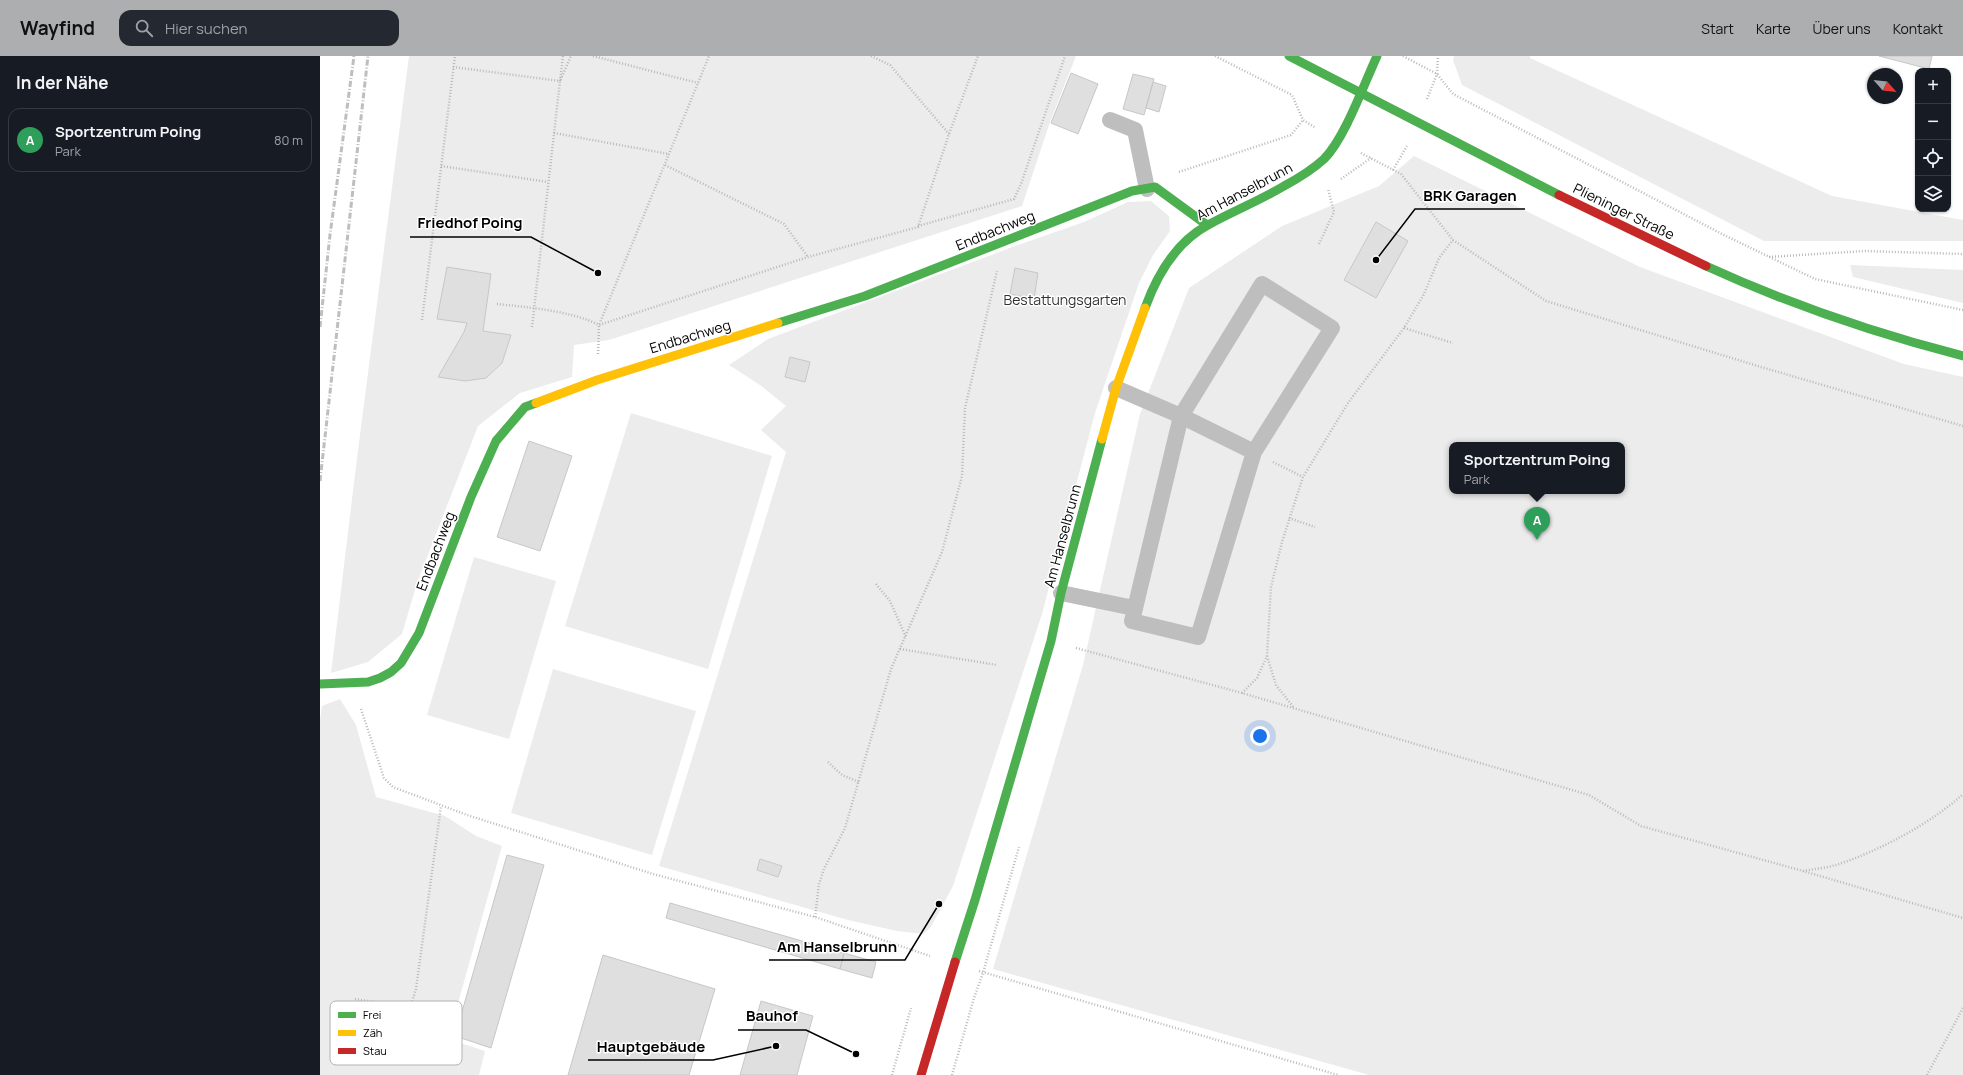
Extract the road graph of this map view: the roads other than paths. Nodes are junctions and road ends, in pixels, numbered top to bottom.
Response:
1 (1289, 56) edge
2 (1377, 56) edge
3 (1360, 94) junction
4 (1110, 120) dead end
5 (1151, 188) junction
6 (1207, 225) junction
7 (1963, 356) edge
8 (1116, 388) junction
9 (1181, 416) junction
10 (1254, 452) junction
11 (1061, 593) junction
12 (1134, 608) junction
13 (320, 684) edge
14 (921, 1075) edge

1 - 3 street, Plieninger Straße
2 - 3 street, Am Hanselbrunn
3 - 6 street, Am Hanselbrunn
3 - 7 street, Plieninger Straße
4 - 5 lane
5 - 6 street
5 - 13 street, Endbachweg
6 - 8 street, Am Hanselbrunn
8 - 9 lane
8 - 11 street, Am Hanselbrunn
9 - 10 lane
9 - 10 lane
9 - 12 lane
10 - 12 lane
11 - 12 lane
11 - 14 street, Am Hanselbrunn

